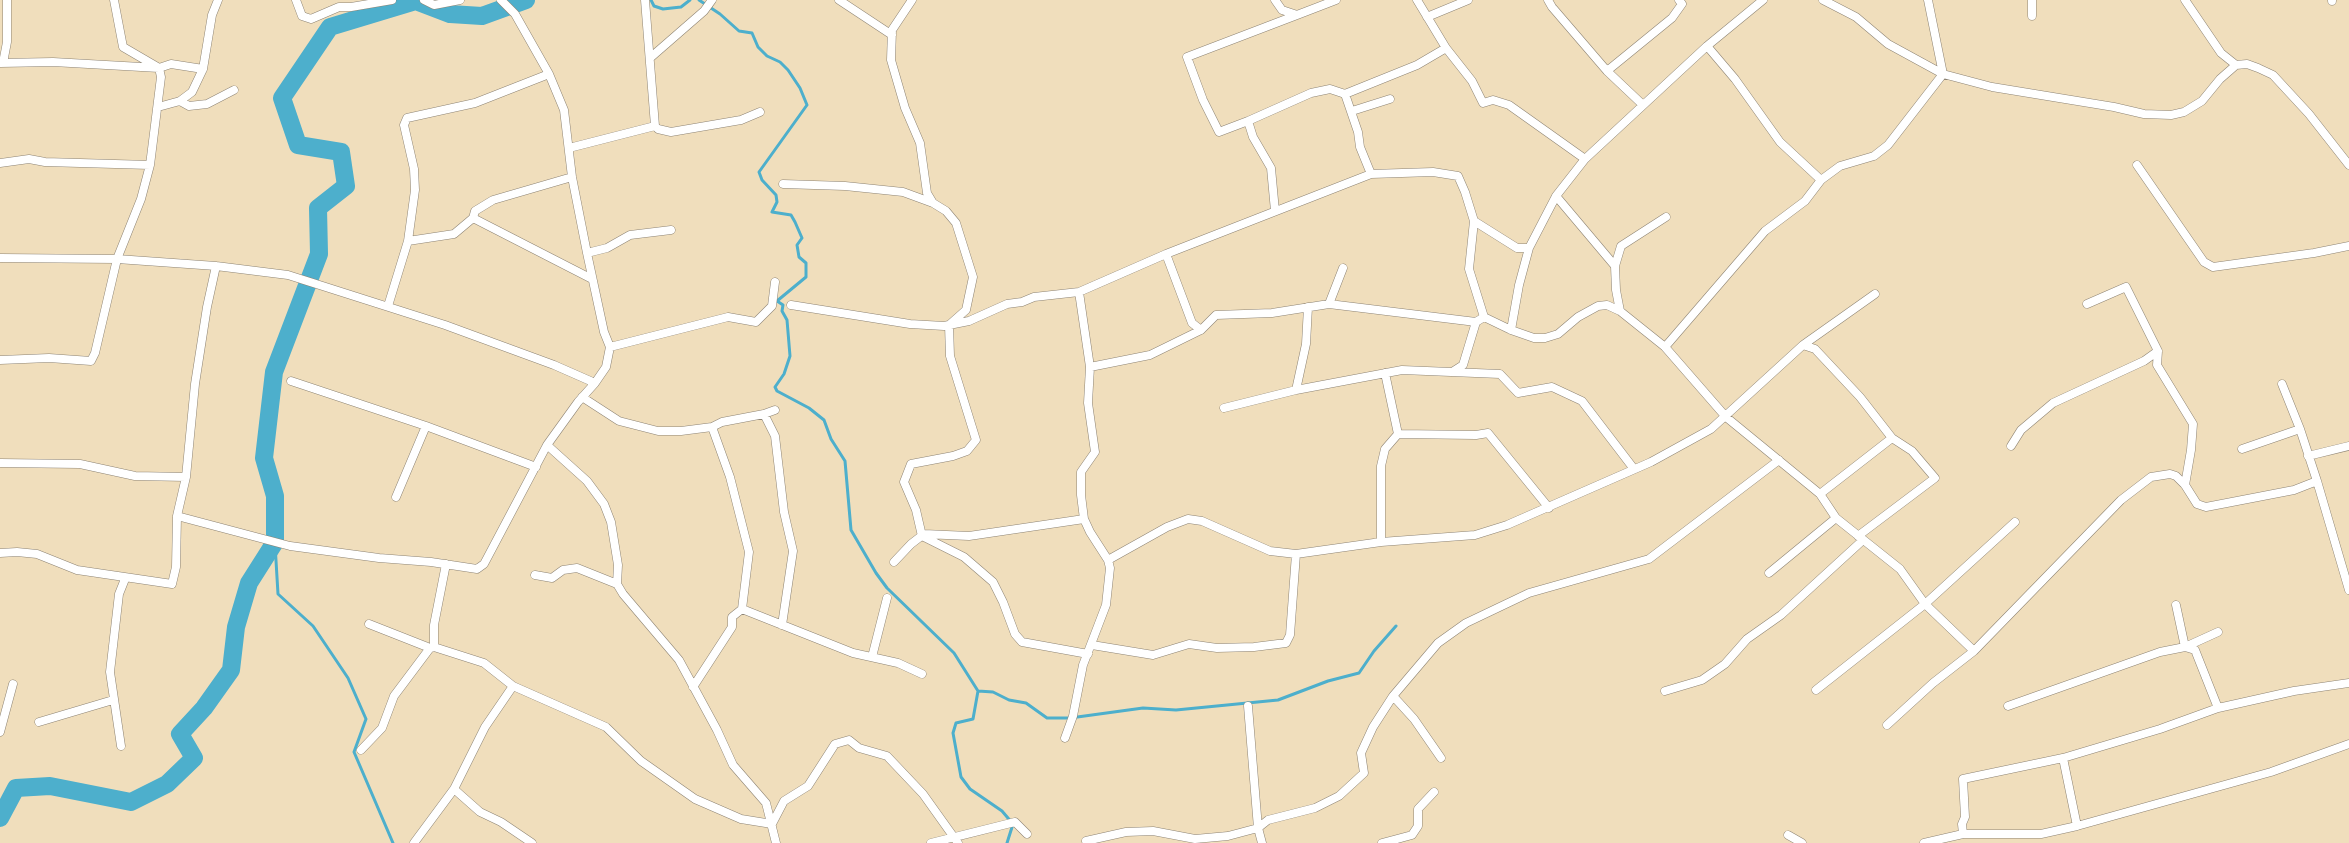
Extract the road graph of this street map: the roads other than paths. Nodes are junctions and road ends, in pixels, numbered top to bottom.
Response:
1 (7, 0) edge
2 (114, 0) edge
3 (218, 0) edge
4 (296, 0) edge
5 (392, 0) edge
6 (424, 0) edge
7 (460, 0) edge
8 (645, 0) edge
9 (839, 0) edge
10 (912, 0) edge
11 (1275, 0) edge
12 (1336, 0) edge
13 (1417, 0) edge
14 (1468, 0) edge
15 (1548, 0) edge
16 (1679, 0) edge
17 (1762, 0) edge
18 (1928, 0) edge
19 (2032, 0) edge
20 (2185, 0) edge
21 (711, 1) edge
22 (1826, 1) edge
23 (502, 2) edge
24 (1297, 15) junction
25 (2032, 16) dead end
26 (1427, 17) junction
27 (892, 35) junction
28 (1707, 46) junction
29 (1446, 48) junction
30 (650, 58) junction
31 (2, 63) edge
32 (2236, 64) junction
33 (159, 68) junction
34 (203, 69) junction
35 (1607, 71) junction
36 (549, 74) junction
37 (1943, 74) junction
38 (234, 90) dead end
39 (1345, 94) junction
40 (1390, 99) dead end
41 (180, 101) junction
42 (1643, 105) junction
43 (158, 107) junction
44 (1352, 110) junction
45 (760, 112) dead end
46 (1248, 121) junction
47 (655, 126) junction
48 (569, 148) junction
49 (1585, 159) junction
50 (0, 163) edge
51 (150, 165) junction
52 (2137, 165) dead end
53 (2349, 165) edge
54 (1371, 174) junction
55 (572, 176) junction
56 (1821, 180) junction
57 (783, 184) dead end
58 (1556, 196) junction
59 (933, 203) junction
60 (1275, 211) junction
61 (1666, 217) dead end
62 (473, 218) junction
63 (1474, 221) junction
64 (671, 230) dead end
65 (408, 241) junction
66 (2349, 246) edge
67 (1529, 248) junction
68 (586, 253) junction
69 (1166, 254) junction
70 (0, 258) edge
71 (117, 259) junction
72 (216, 266) junction
73 (1615, 266) junction
74 (1343, 268) dead end
75 (592, 279) junction
76 (775, 282) dead end
77 (1079, 292) junction
78 (1875, 294) dead end
79 (792, 304) dead end
80 (1328, 304) junction
81 (2087, 304) dead end
82 (388, 306) junction
83 (1308, 307) junction
84 (1620, 311) junction
85 (1484, 317) junction
86 (1476, 322) junction
87 (949, 325) junction
88 (1202, 330) junction
89 (1511, 330) junction
90 (1803, 345) junction
91 (610, 347) junction
92 (1665, 348) junction
93 (2158, 351) junction
94 (0, 360) edge
95 (1090, 367) junction
96 (1452, 372) junction
97 (1385, 373) junction
98 (291, 381) dead end
99 (595, 384) junction
100 (2282, 384) dead end
101 (1296, 390) junction
102 (582, 397) junction
103 (1224, 408) dead end
104 (775, 410) dead end
105 (764, 414) junction
106 (1726, 417) junction
107 (426, 426) junction
108 (712, 427) junction
109 (2300, 429) junction
110 (1398, 434) junction
111 (1892, 438) junction
112 (547, 445) junction
113 (2011, 446) dead end
114 (2349, 446) edge
115 (2242, 449) dead end
116 (2308, 456) junction
117 (1779, 460) junction
118 (0, 463) edge
119 (536, 467) junction
120 (1634, 469) junction
121 (186, 478) junction
122 (2317, 481) junction
123 (2185, 484) junction
124 (1820, 494) junction
125 (396, 497) dead end
126 (1549, 508) junction
127 (177, 516) junction
128 (1836, 518) junction
129 (1084, 520) junction
130 (2015, 522) dead end
131 (922, 536) junction
132 (1860, 538) junction
133 (1381, 542) junction
134 (0, 553) edge
135 (1296, 554) junction
136 (1108, 560) junction
137 (894, 562) dead end
138 (446, 564) junction
139 (1769, 573) dead end
140 (535, 575) dead end
141 (125, 578) junction
142 (617, 584) junction
143 (2349, 590) edge
144 (888, 598) dead end
145 (1926, 604) junction
146 (2176, 605) dead end
147 (742, 609) junction
148 (369, 624) dead end
149 (782, 625) junction
150 (2218, 632) dead end
151 (1092, 645) junction
152 (2185, 647) junction
153 (432, 648) junction
154 (1974, 651) junction
155 (1088, 654) junction
156 (872, 657) junction
157 (922, 674) dead end
158 (2349, 683) edge
159 (13, 684) dead end
160 (513, 686) junction
161 (693, 687) junction
162 (1816, 690) dead end
163 (1665, 691) dead end
164 (1393, 696) junction
165 (113, 700) junction
166 (1248, 706) dead end
167 (2008, 706) dead end
168 (2218, 708) junction
169 (39, 722) dead end
170 (1887, 725) dead end
171 (0, 732) edge
172 (1065, 738) dead end
173 (2349, 744) edge
174 (121, 746) dead end
175 (361, 750) dead end
176 (1441, 758) dead end
177 (2063, 758) junction
178 (454, 789) junction
179 (1434, 792) dead end
180 (772, 824) junction
181 (2077, 826) junction
182 (1258, 828) junction
183 (1027, 834) dead end
184 (1963, 834) junction
185 (1788, 835) dead end
186 (956, 840) edge
187 (1086, 841) dead end
188 (414, 843) edge
189 (532, 843) edge
190 (776, 843) edge
191 (931, 843) edge
192 (1262, 843) edge
193 (1382, 843) edge
194 (1802, 843) edge
195 (1924, 843) edge

1 - 31 street
2 - 33 street
3 - 34 street
4 - 5 street
6 - 7 street
8 - 30 street
9 - 27 street
10 - 27 street
11 - 24 street
12 - 24 street
13 - 26 street
14 - 26 street
15 - 35 street
16 - 35 street
17 - 28 street
18 - 37 street
19 - 25 street
20 - 32 street
21 - 30 street
22 - 37 street
23 - 36 street
24 - 46 street
26 - 29 street
27 - 59 street
28 - 42 street
28 - 56 street
29 - 39 street
29 - 49 street
30 - 47 street
31 - 33 street
32 - 37 street
32 - 53 street
33 - 34 street
33 - 43 street
34 - 41 street
35 - 42 street
36 - 48 street
36 - 65 street
37 - 56 street
38 - 41 street
39 - 44 street
39 - 46 street
40 - 44 street
41 - 43 street
42 - 49 street
43 - 51 street
44 - 54 street
45 - 47 street
46 - 60 street
47 - 48 street
48 - 55 street
49 - 58 street
50 - 51 street
51 - 71 street
52 - 66 street
54 - 60 street
54 - 63 street
55 - 62 street
55 - 68 street
56 - 92 street
57 - 59 street
58 - 67 street
58 - 73 street
59 - 87 street
60 - 69 street
61 - 73 street
62 - 65 street
62 - 75 street
63 - 67 street
63 - 85 street
64 - 68 street
65 - 82 street
67 - 89 street
68 - 75 street
69 - 77 street
69 - 88 street
70 - 71 street
71 - 72 street
71 - 94 street
72 - 82 street
72 - 121 street
73 - 84 street
74 - 80 street
75 - 91 street
76 - 91 street
77 - 87 street
77 - 95 street
78 - 90 street
79 - 87 street
80 - 83 street
80 - 86 street
81 - 93 street
82 - 99 street
83 - 88 street
83 - 101 street
84 - 89 street
84 - 92 street
85 - 86 street
85 - 89 street
86 - 96 street
87 - 131 street
88 - 95 street
90 - 106 street
90 - 111 street
91 - 99 street
92 - 106 street
93 - 113 street
93 - 123 street
95 - 129 street
96 - 97 street
96 - 120 street
97 - 101 street
97 - 110 street
98 - 107 street
99 - 102 street
100 - 109 street
101 - 103 street
102 - 108 street
102 - 112 street
104 - 105 street
105 - 108 street
105 - 149 street
106 - 117 street
106 - 120 street
107 - 119 street
107 - 125 street
108 - 147 street
109 - 115 street
109 - 116 street
110 - 126 street
110 - 133 street
111 - 124 street
111 - 132 street
112 - 119 street
112 - 142 street
114 - 116 street
116 - 122 street
117 - 124 street
117 - 164 street
118 - 121 street
119 - 138 street
120 - 126 street
121 - 127 street
122 - 123 street
122 - 143 street
123 - 154 street
124 - 128 street
126 - 133 street
127 - 138 street
127 - 141 street
128 - 132 street
128 - 139 street
129 - 131 street
129 - 136 street
130 - 145 street
131 - 137 street
131 - 155 street
132 - 145 street
132 - 163 street
133 - 135 street
134 - 141 street
135 - 136 street
135 - 151 street
136 - 151 street
138 - 153 street
140 - 142 street
141 - 165 street
142 - 161 street
144 - 156 street
145 - 154 street
145 - 162 street
146 - 152 street
147 - 149 street
147 - 161 street
148 - 153 street
149 - 156 street
150 - 152 street
151 - 155 street
152 - 167 street
152 - 168 street
153 - 160 street
153 - 175 street
154 - 170 street
155 - 172 street
156 - 157 street
158 - 168 street
159 - 171 street
160 - 178 street
160 - 180 street
161 - 180 street
164 - 176 street
164 - 182 street
165 - 169 street
165 - 174 street
166 - 182 street
168 - 177 street
173 - 181 street
177 - 181 street
177 - 184 street
178 - 188 street
178 - 189 street
179 - 193 street
180 - 186 street
180 - 190 street
181 - 184 street
182 - 187 street
182 - 192 street
183 - 186 street
184 - 195 street
185 - 194 street
186 - 191 street

